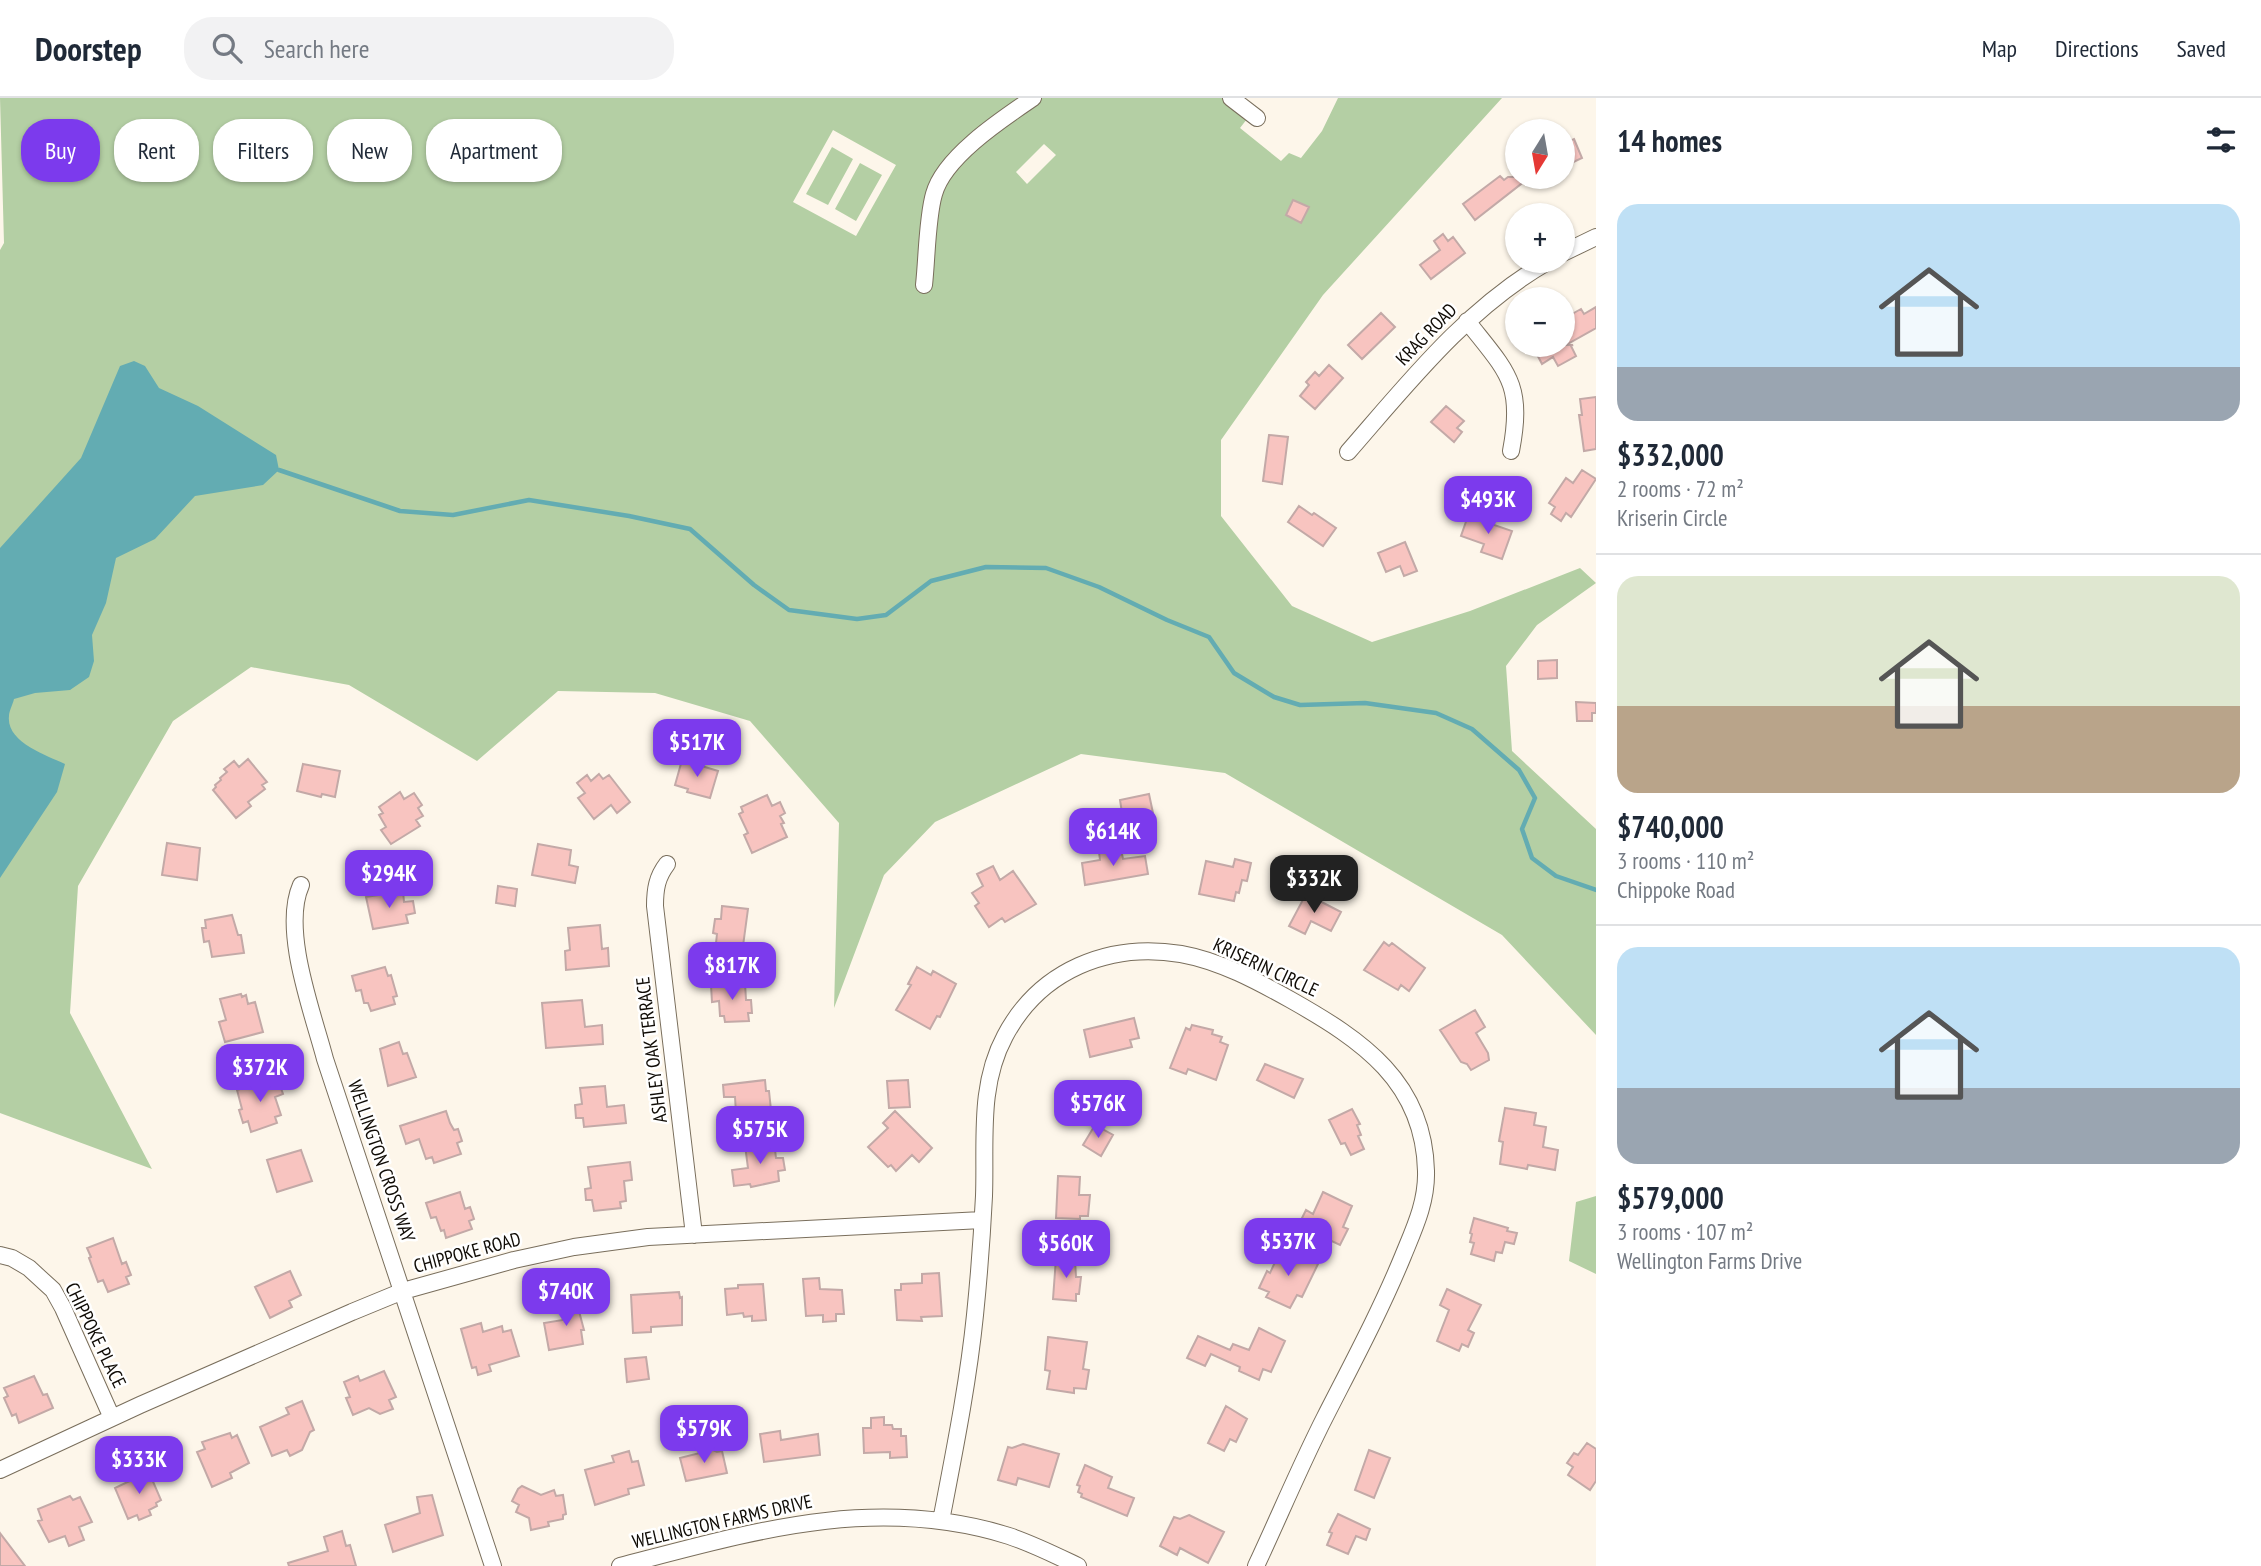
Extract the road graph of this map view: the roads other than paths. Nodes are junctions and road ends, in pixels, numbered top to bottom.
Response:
1 (1033, 98) edge
2 (1231, 98) edge
3 (1257, 118) dead end
4 (1596, 237) edge
5 (1575, 247) edge
6 (1529, 273) edge
7 (924, 285) dead end
8 (1467, 321) junction
9 (1511, 451) dead end
10 (1348, 452) dead end
11 (667, 864) dead end
12 (301, 886) dead end
13 (982, 1220) junction
14 (694, 1235) junction
15 (0, 1255) edge
16 (403, 1291) junction
17 (112, 1418) junction
18 (0, 1471) edge
19 (941, 1521) junction
20 (493, 1566) edge
21 (620, 1566) edge
22 (1078, 1566) edge
23 (1256, 1566) edge

1 - 7 street
2 - 3 street
4 - 5 street
6 - 8 street, KRAG ROAD
8 - 9 street
8 - 10 street, KRAG ROAD
11 - 14 street, ASHLEY OAK TERRACE
12 - 16 street, WELLINGTON CROSS WAY
13 - 14 street, CHIPPOKE ROAD
13 - 19 street, KRISERIN CIRCLE
13 - 23 street, KRISERIN CIRCLE
14 - 16 street, CHIPPOKE ROAD
15 - 17 street, CHIPPOKE PLACE
16 - 17 street, CHIPPOKE ROAD
16 - 20 street, WELLINGTON CROSS WAY
17 - 18 street, CHIPPOKE ROAD
19 - 21 street, WELLINGTON FARMS DRIVE
19 - 22 street, WELLINGTON FARMS DRIVE

